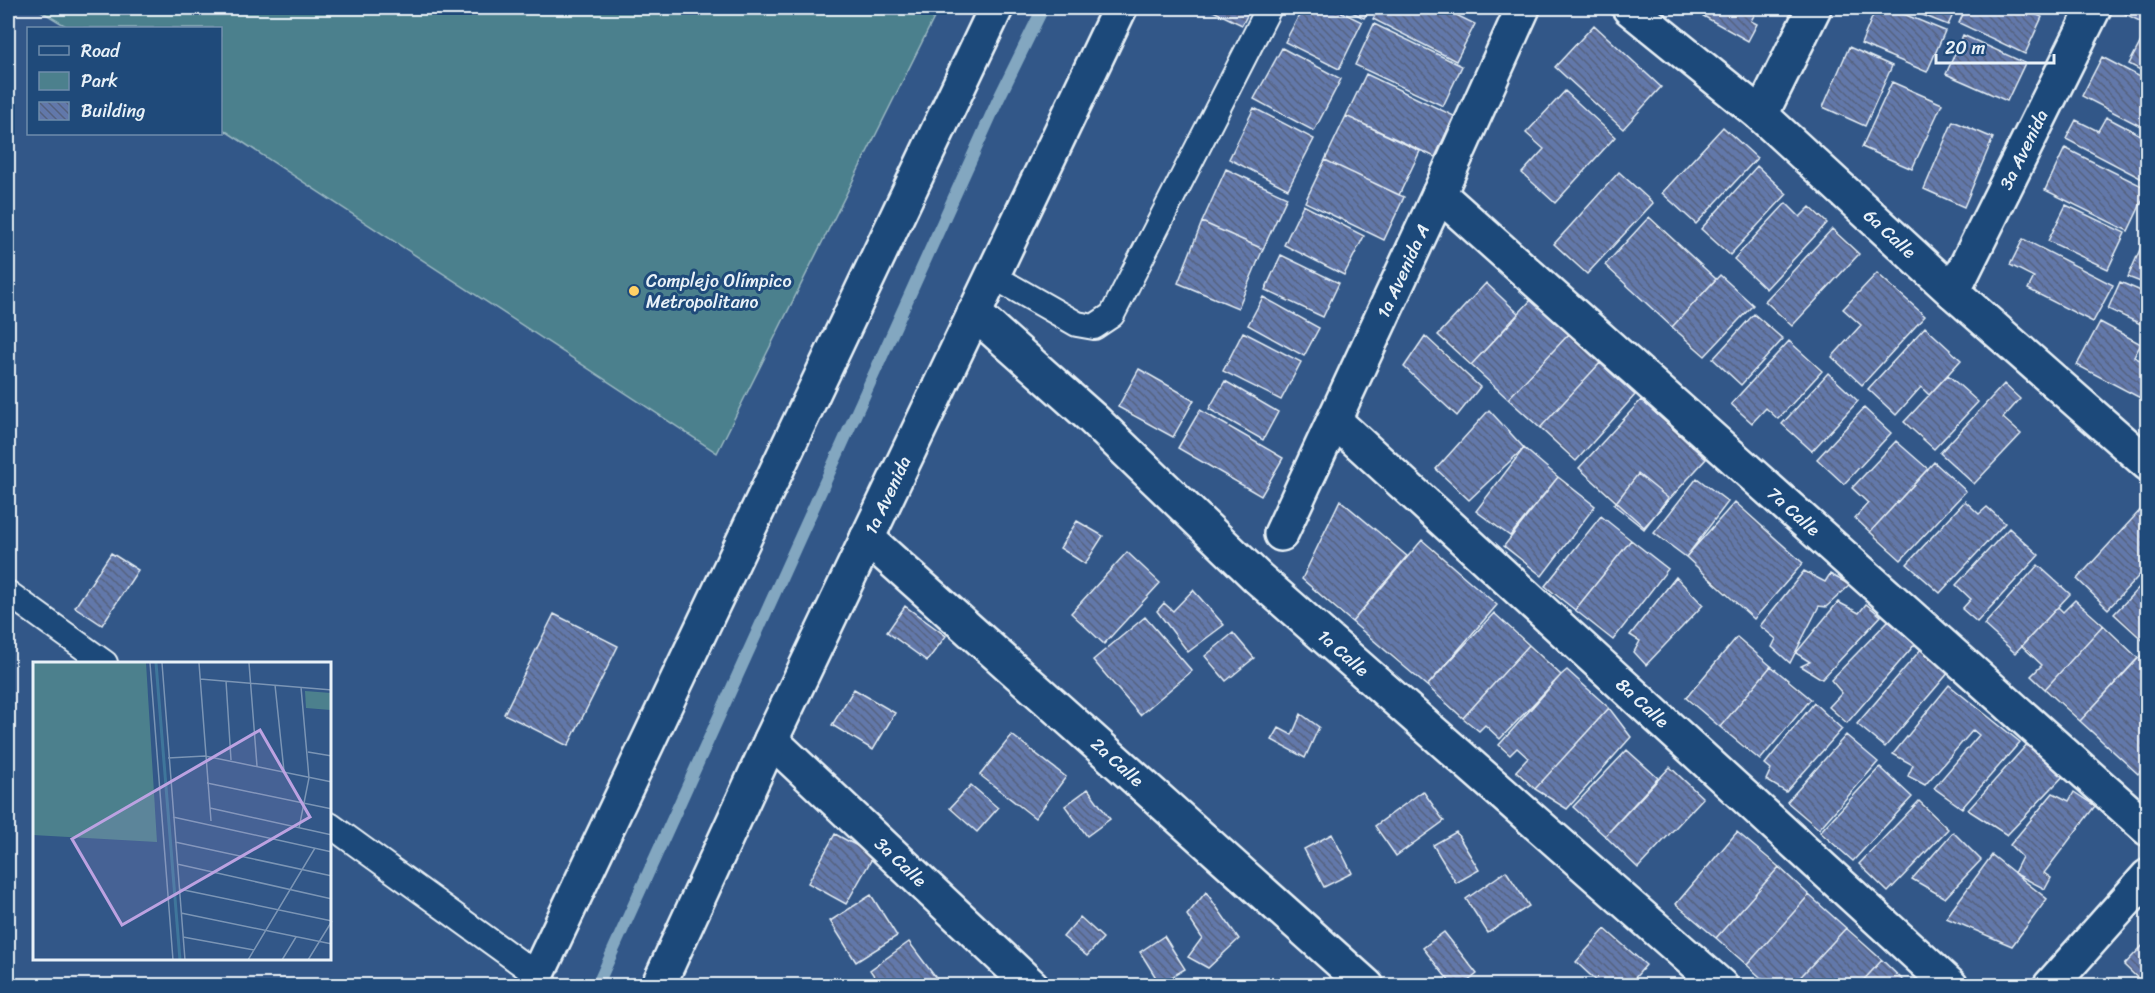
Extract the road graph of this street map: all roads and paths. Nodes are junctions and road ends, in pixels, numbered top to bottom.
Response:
1 (996, 8) edge
2 (1120, 8) edge
3 (1269, 8) edge
4 (1523, 8) edge
5 (1629, 8) edge
6 (1814, 8) edge
7 (2094, 8) edge
8 (1761, 115) junction
9 (1439, 194) junction
10 (991, 275) junction
11 (1953, 292) junction
12 (974, 313) junction
13 (1335, 421) junction
14 (2148, 464) edge
15 (1281, 534) dead end
16 (867, 538) junction
17 (8, 593) edge
18 (104, 662) edge
19 (771, 740) junction
20 (332, 827) edge
21 (2148, 829) edge
22 (2148, 876) edge
23 (672, 979) edge
24 (534, 980) edge
25 (1032, 986) edge
26 (1367, 986) edge
27 (1721, 986) edge
28 (1951, 986) edge
29 (2050, 986) edge

1 - 24 street
2 - 10 street, 1a Avenida
3 - 10 lane
4 - 9 street, 1a Avenida A
5 - 8 street, 6a Calle
6 - 8 street
7 - 11 street, 3a Avenida
8 - 11 street, 6a Calle
9 - 13 street, 1a Avenida A
9 - 21 street, 7a Calle
10 - 12 street, 1a Avenida
11 - 14 street, 6a Calle
12 - 16 street, 1a Avenida
12 - 27 street, 1a Calle
13 - 15 street, 1a Avenida A
13 - 28 street, 8a Calle
16 - 19 street, 1a Avenida
16 - 26 street, 2a Calle
17 - 18 lane
19 - 23 street, 1a Avenida
19 - 25 street, 3a Calle
20 - 24 lane
22 - 29 street

